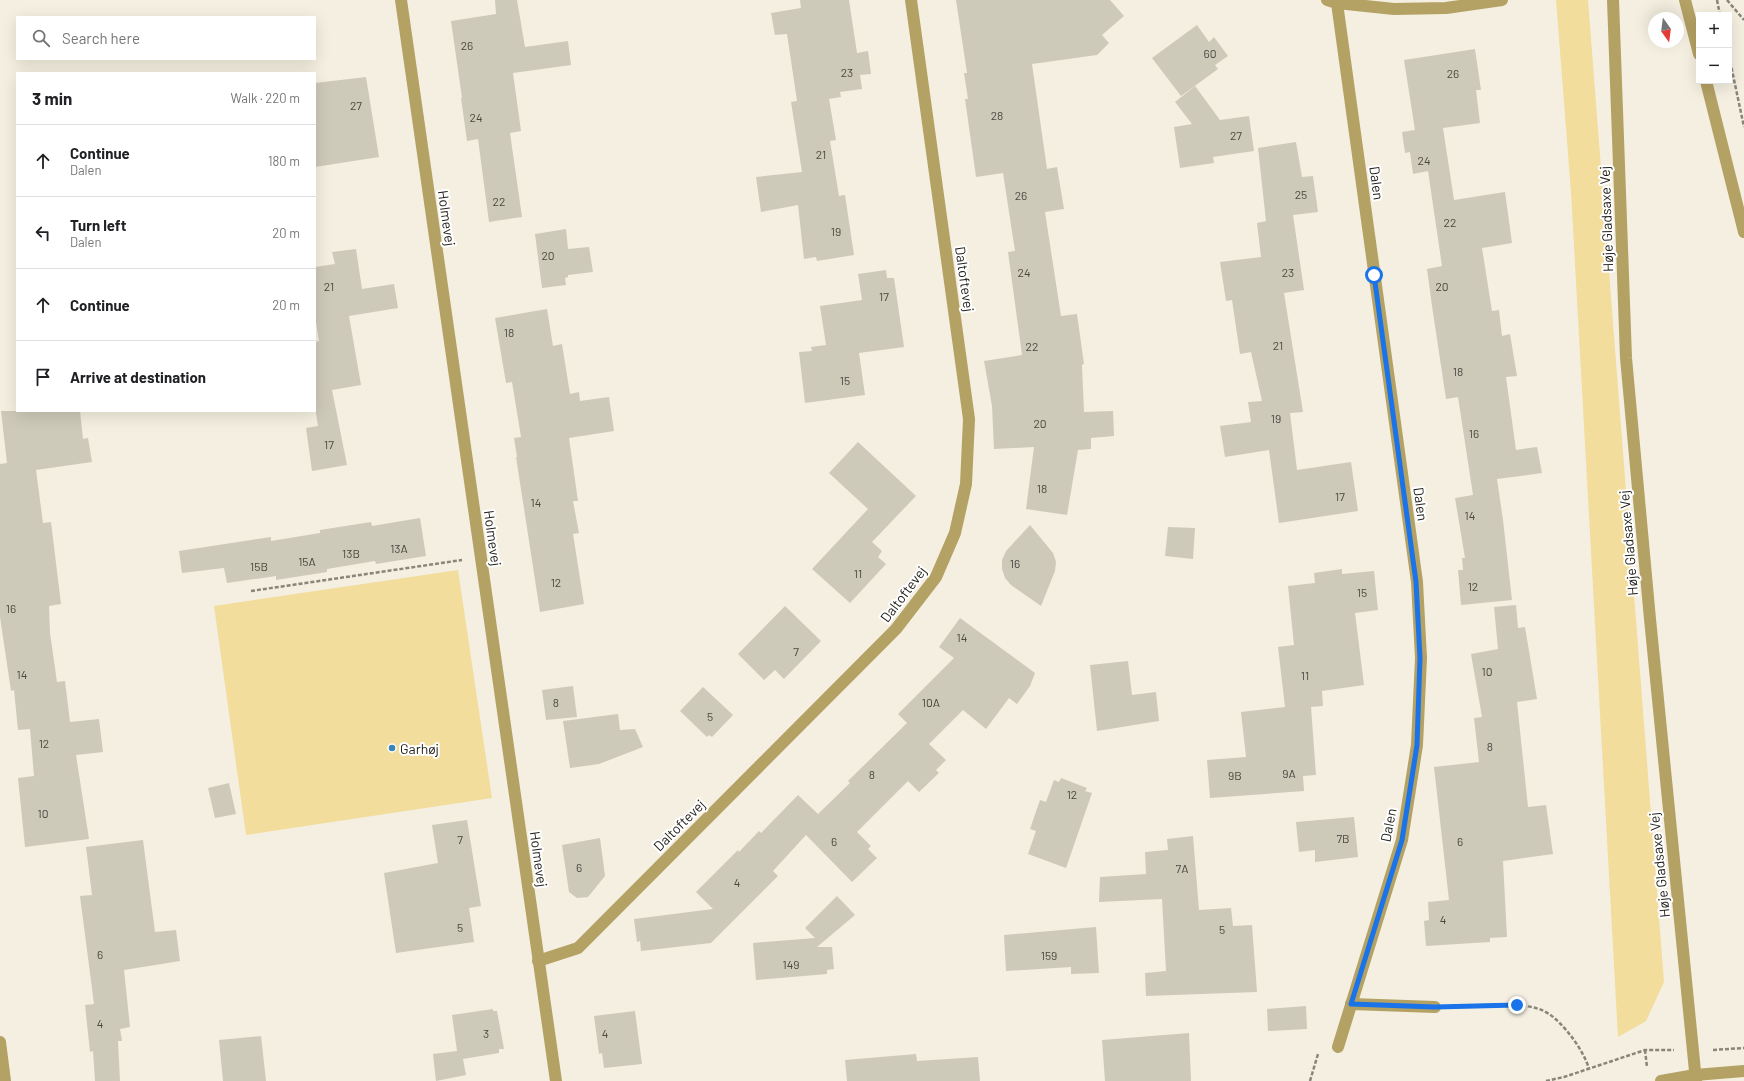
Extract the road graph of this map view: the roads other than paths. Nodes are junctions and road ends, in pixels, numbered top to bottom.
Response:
1 (401, 0) edge
2 (911, 0) edge
3 (1502, 0) edge
4 (1613, 0) edge
5 (1685, 0) edge
6 (1332, 2) edge
7 (1697, 48) edge
8 (1707, 84) edge
9 (1744, 232) edge
10 (538, 961) junction
11 (1351, 1004) junction
12 (1435, 1007) road end
13 (0, 1042) edge
14 (1338, 1047) road end
15 (1744, 1071) edge
16 (1696, 1078) edge
17 (5, 1081) edge
18 (556, 1081) edge
19 (1661, 1081) edge

1 - 10 street, Holmevej
2 - 10 street, Daltoftevej
3 - 6 street
4 - 16 street, Høje Gladsaxe Vej
5 - 7 street
6 - 11 street, Dalen
8 - 9 street
10 - 18 street, Holmevej
11 - 12 street
11 - 14 street, Dalen
13 - 17 street
15 - 16 street
16 - 19 street

